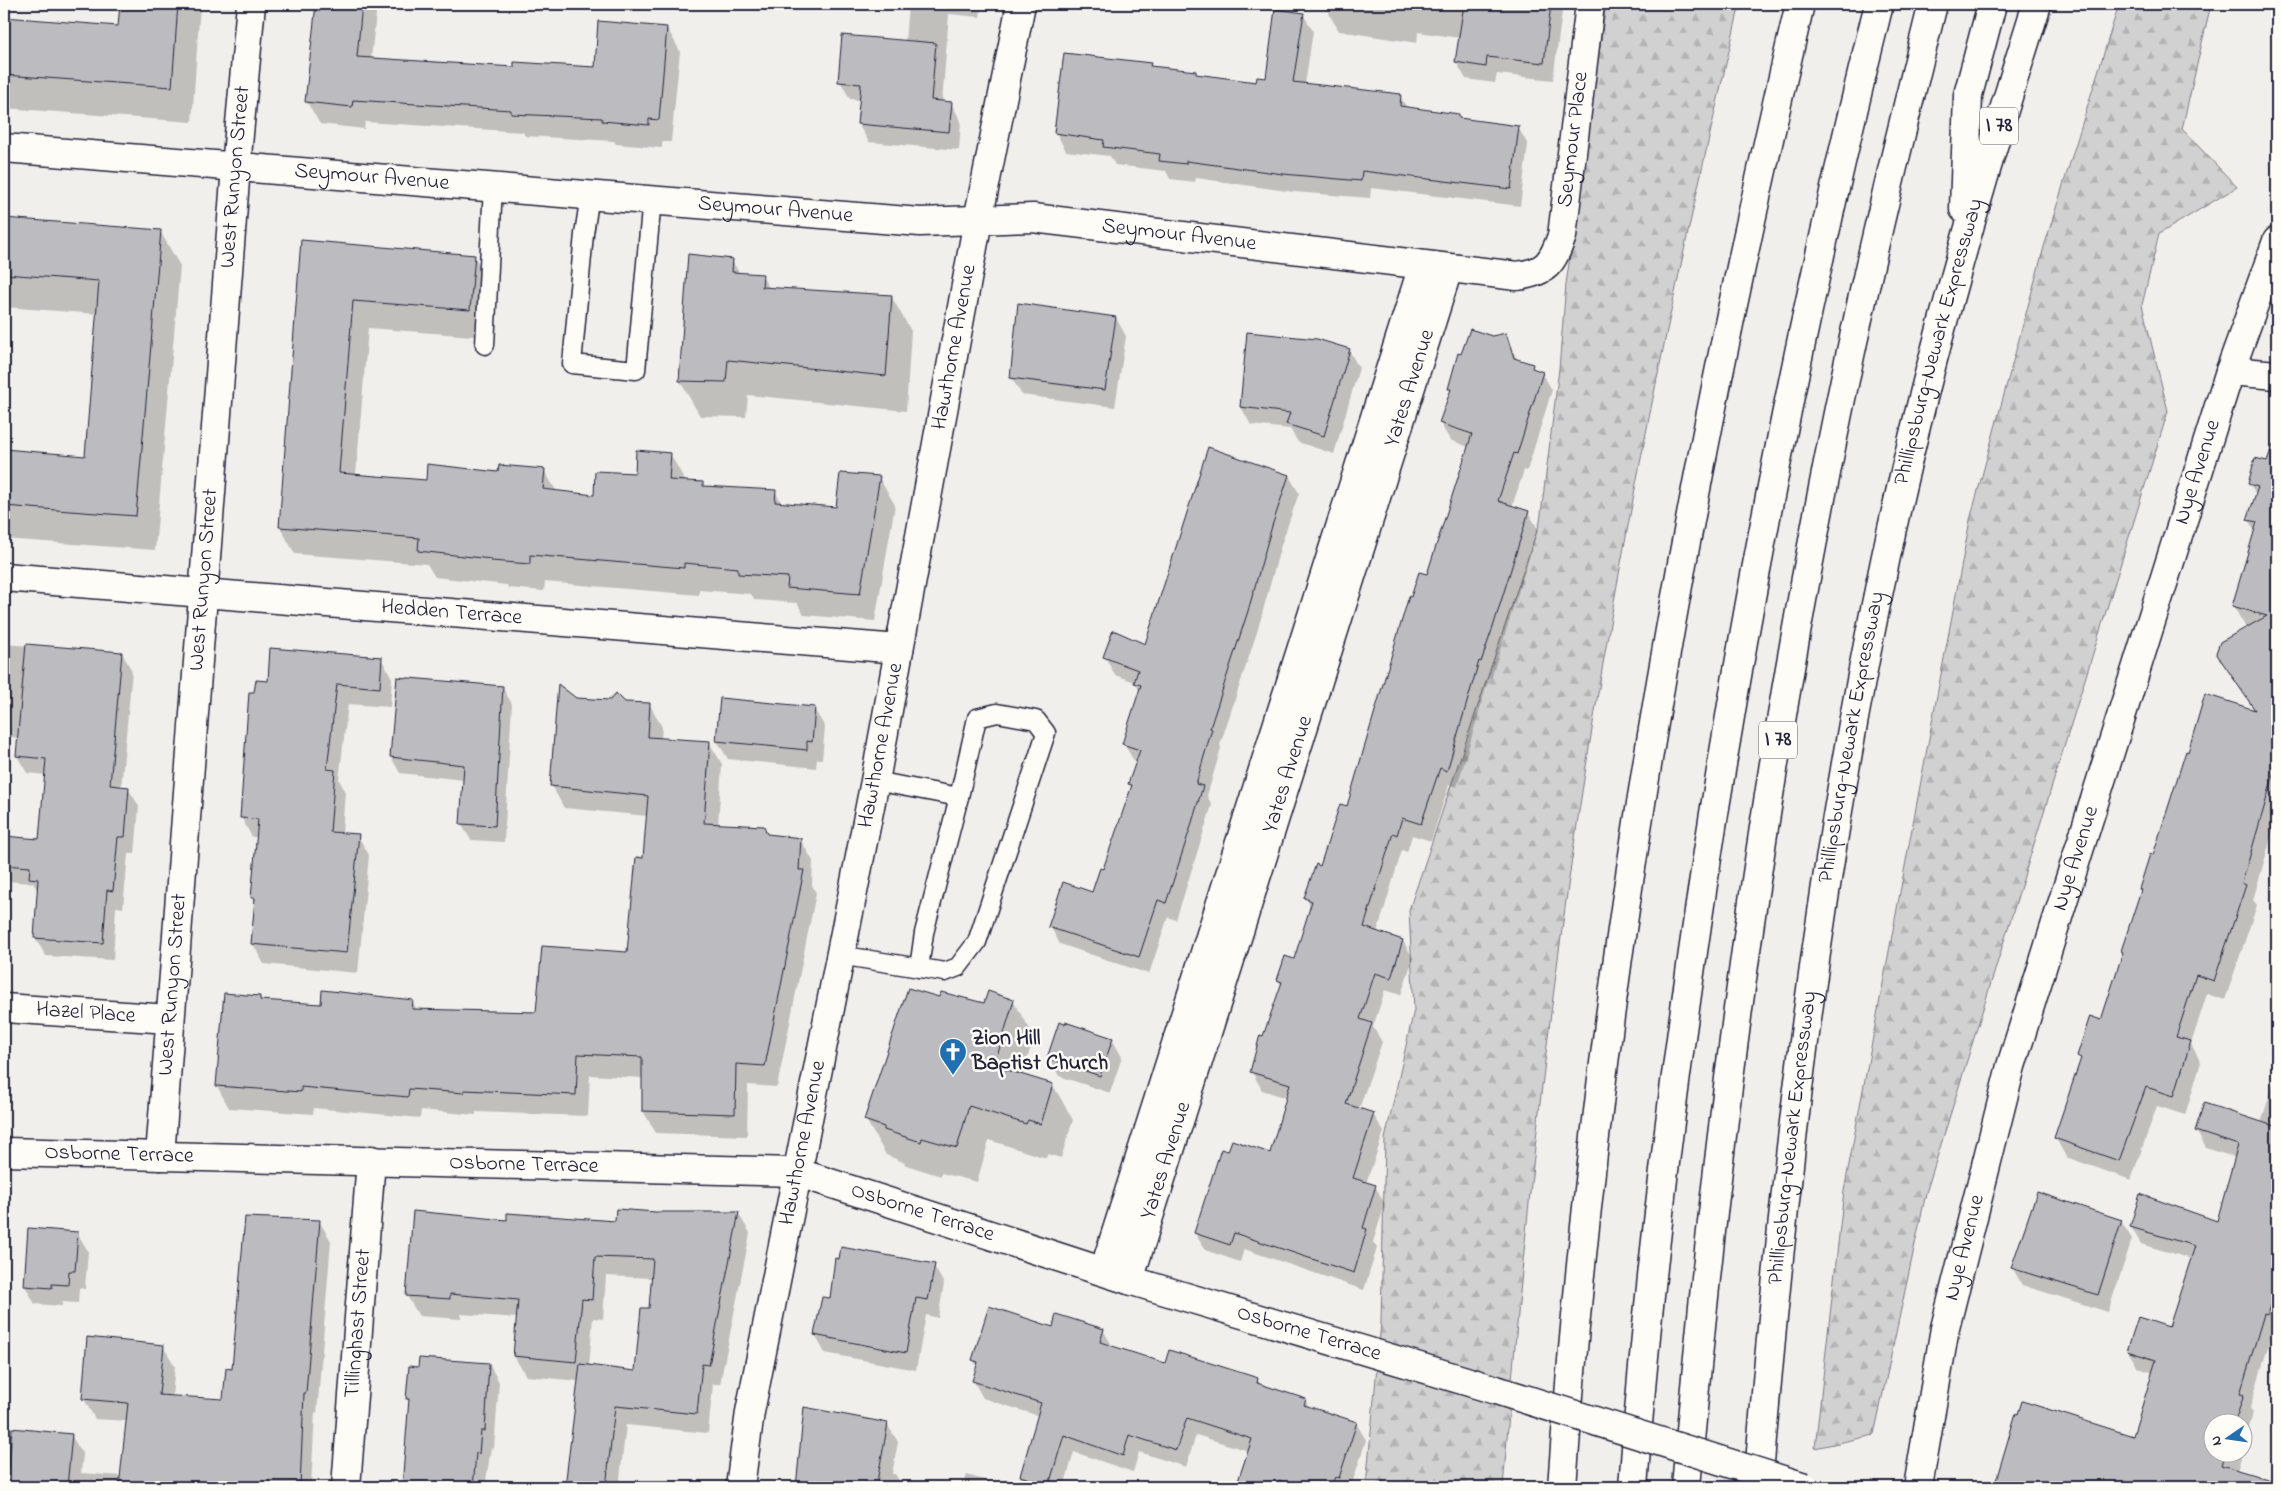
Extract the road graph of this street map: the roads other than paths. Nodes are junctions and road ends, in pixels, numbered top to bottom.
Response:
1 (251, 4) edge
2 (1021, 4) edge
3 (1590, 4) edge
4 (1800, 4) edge
5 (1879, 4) edge
6 (1933, 4) edge
7 (1992, 4) edge
8 (2037, 4) edge
9 (4, 148) edge
10 (236, 167) junction
11 (493, 186) junction
12 (590, 195) junction
13 (652, 199) junction
14 (978, 220) junction
15 (2277, 241) edge
16 (1962, 248) junction
17 (1435, 267) junction
18 (1543, 270) joint
19 (484, 345) dead end
20 (2230, 371) junction
21 (2277, 376) edge
22 (4, 577) edge
23 (203, 593) junction
24 (900, 649) junction
25 (874, 780) junction
26 (959, 797) junction
27 (839, 955) junction
28 (919, 968) junction
29 (4, 1008) edge
30 (170, 1019) junction
31 (4, 1152) edge
32 (160, 1156) junction
33 (372, 1160) junction
34 (796, 1172) junction
35 (1116, 1276) junction
36 (346, 1487) edge
37 (740, 1487) edge
38 (1562, 1487) edge
39 (1632, 1487) edge
40 (1686, 1487) edge
41 (1758, 1487) edge
42 (1805, 1487) edge
43 (1918, 1487) edge

1 - 10 main road, West Runyon Street
2 - 14 main road, Hawthorne Avenue
3 - 18 main road, Seymour Place
4 - 38 main road
5 - 39 main road, I 78
6 - 40 main road, I 78
7 - 16 main road
8 - 16 main road, Phillipsburg-Newark Expressway / I 78
9 - 10 main road, Seymour Avenue
10 - 11 main road, Seymour Avenue
10 - 23 main road, West Runyon Street
11 - 12 main road, Seymour Avenue
11 - 19 lane
12 - 13 main road, Seymour Avenue
12 - 13 lane
13 - 14 main road, Seymour Avenue
14 - 17 main road, Seymour Avenue
14 - 24 main road, Hawthorne Avenue
15 - 20 main road, Nye Avenue
16 - 41 main road, Phillipsburg-Newark Expressway / I 78
17 - 18 main road, Seymour Avenue
17 - 35 main road, Yates Avenue
20 - 21 main road
20 - 43 main road, Nye Avenue
22 - 23 main road, Hedden Terrace
23 - 24 main road, Hedden Terrace
23 - 30 main road, West Runyon Street
24 - 25 main road, Hawthorne Avenue
25 - 26 lane
25 - 27 main road, Hawthorne Avenue
26 - 28 lane
26 - 28 lane
27 - 28 lane
27 - 34 main road, Hawthorne Avenue
29 - 30 main road, Hazel Place
30 - 32 main road, West Runyon Street
31 - 32 main road, Osborne Terrace
32 - 33 main road, Osborne Terrace
33 - 34 main road, Osborne Terrace
33 - 36 main road, Tillinghast Street
34 - 35 main road, Osborne Terrace
34 - 37 main road, Hawthorne Avenue
35 - 42 main road, Osborne Terrace, bridge

